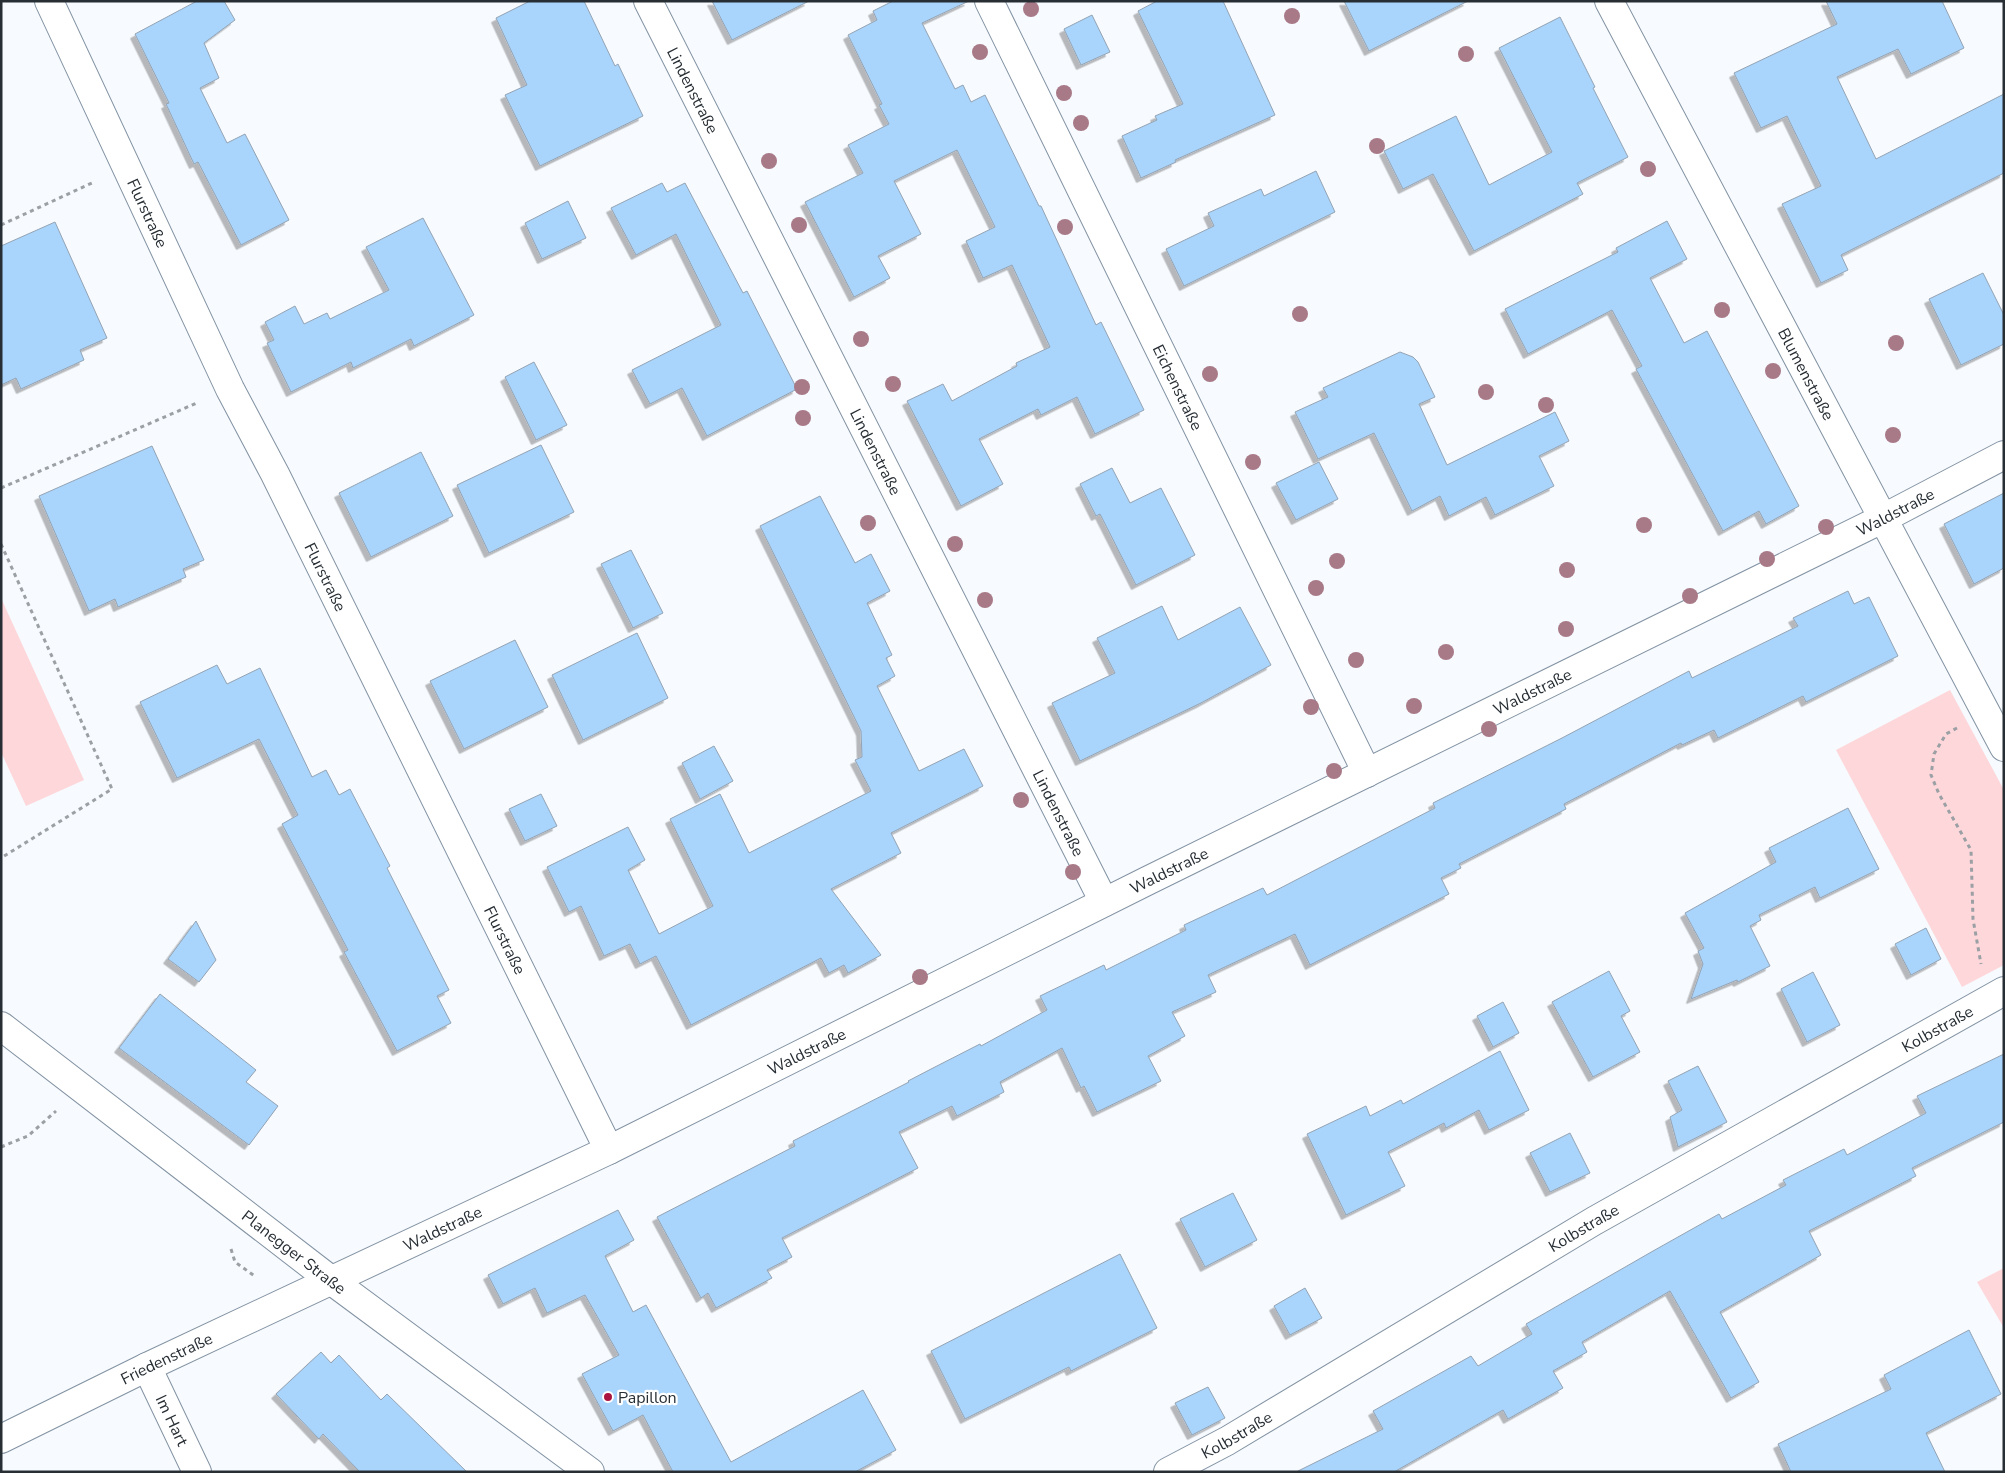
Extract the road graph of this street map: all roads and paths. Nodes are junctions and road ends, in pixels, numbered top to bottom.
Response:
1 (49, 1) edge
2 (648, 1) edge
3 (989, 1) edge
4 (1609, 1) edge
5 (126, 167) junction
6 (1, 225) edge
7 (230, 389) junction
8 (2004, 455) edge
9 (1, 488) edge
10 (1882, 519) junction
11 (1, 544) edge
12 (1985, 713) junction
13 (2004, 747) edge
14 (1367, 773) junction
15 (1, 858) edge
16 (1104, 902) junction
17 (2000, 994) edge
18 (1, 1026) edge
19 (81, 1088) junction
20 (1, 1148) edge
21 (609, 1150) junction
22 (332, 1281) junction
23 (147, 1367) junction
24 (1, 1439) edge
25 (197, 1472) edge
26 (590, 1472) edge
27 (1168, 1472) edge

1 - 5 street, Flurstraße
2 - 16 street, Lindenstraße
3 - 14 street, Eichenstraße
4 - 10 street, Blumenstraße
5 - 6 path
5 - 7 street, Flurstraße
7 - 9 path
7 - 21 street, Flurstraße
8 - 10 street, Waldstraße
10 - 12 street, Blumenstraße
10 - 14 street, Waldstraße
11 - 15 path
12 - 13 street, Blumenstraße
12 - 17 path
14 - 16 street, Waldstraße
16 - 21 street, Waldstraße
17 - 27 street, Kolbstraße
18 - 19 street, Planegger Straße
19 - 20 path
19 - 22 street, Planegger Straße
21 - 22 street, Waldstraße
22 - 23 street, Friedenstraße
22 - 26 street, Planegger Straße
23 - 24 street, Friedenstraße
23 - 25 street, Im Hart

